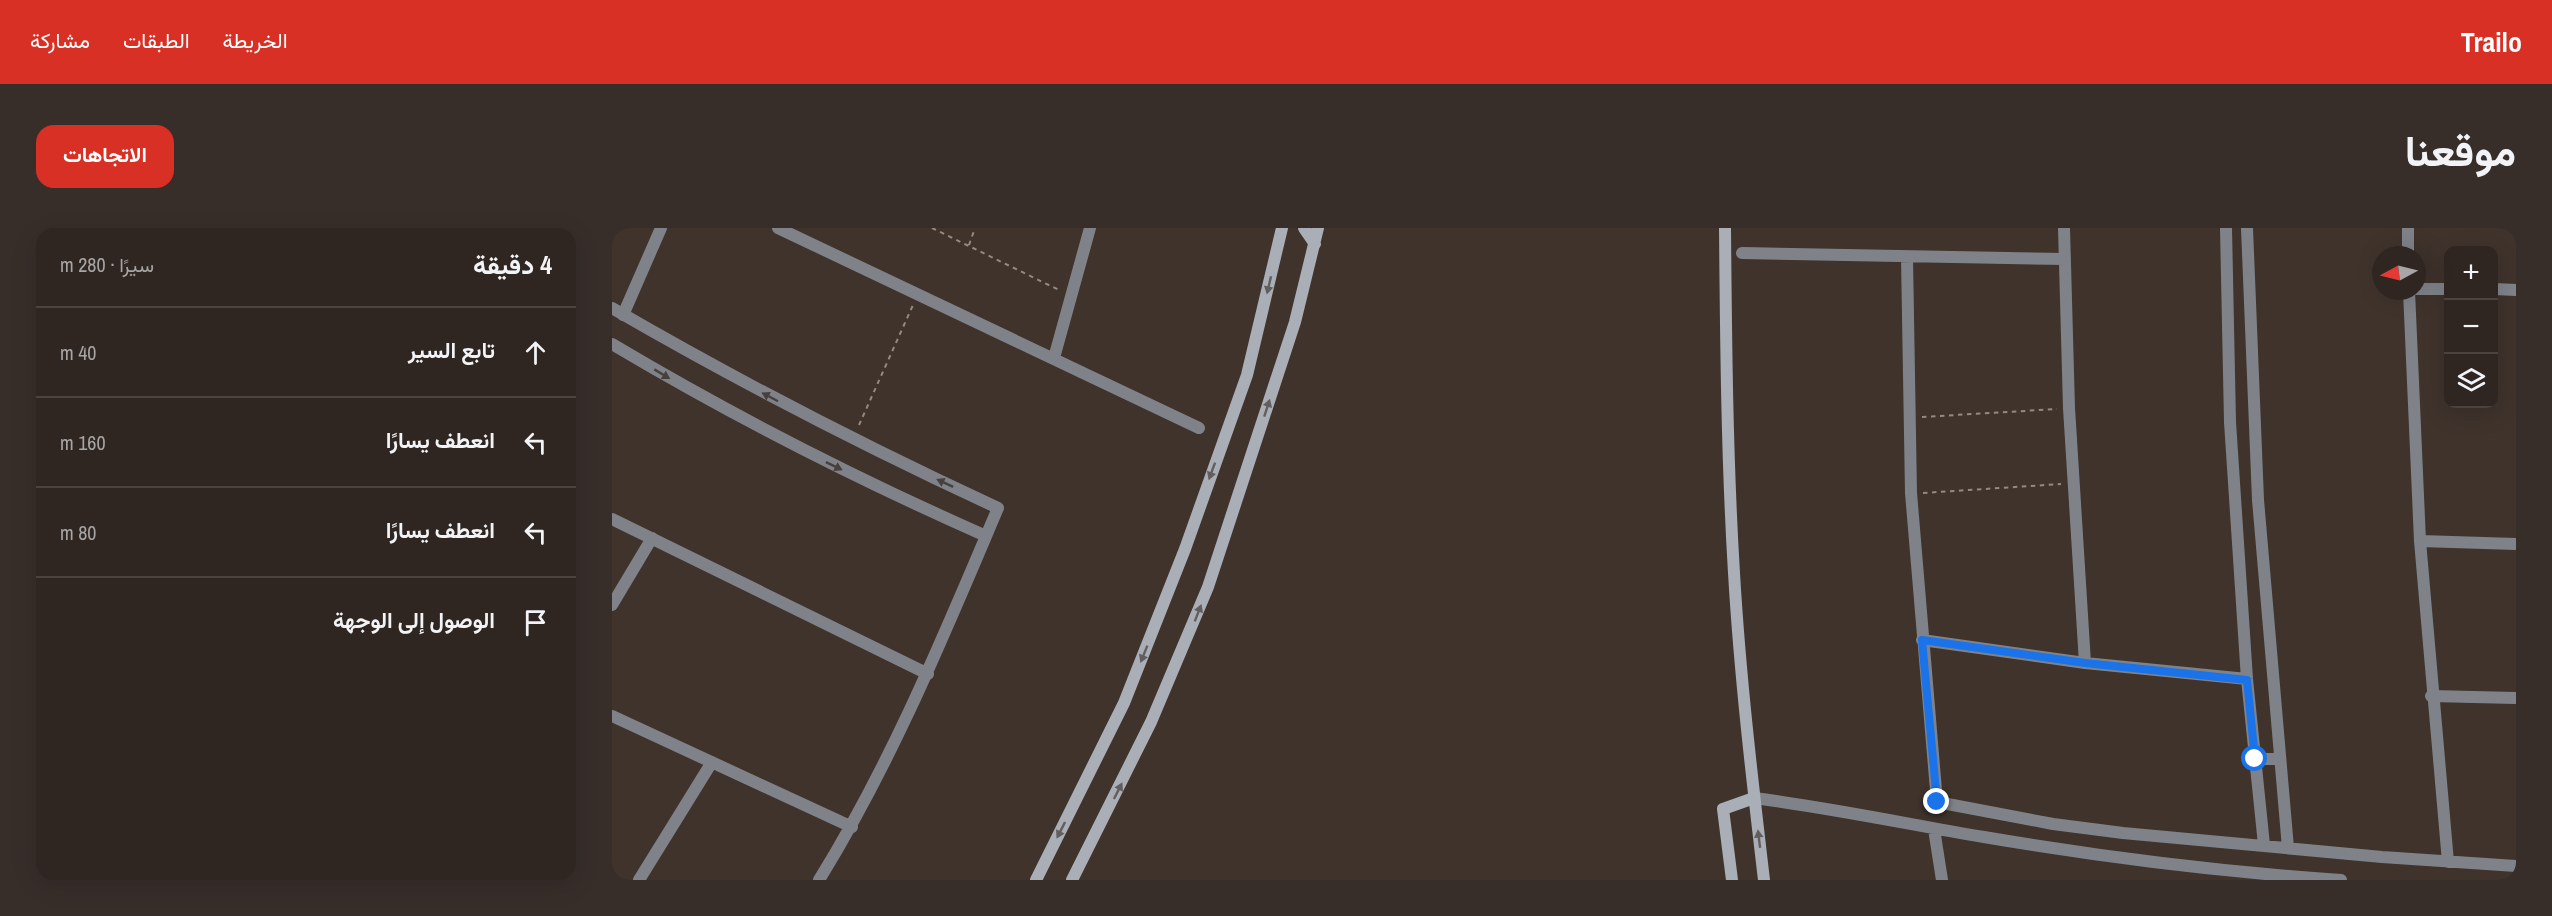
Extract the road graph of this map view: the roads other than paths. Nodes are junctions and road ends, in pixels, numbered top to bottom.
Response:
1 (661, 228) edge
2 (778, 228) edge
3 (1090, 228) edge
4 (1283, 228) edge
5 (1304, 228) edge
6 (1318, 228) edge
7 (1725, 228) edge
8 (2064, 228) edge
9 (2226, 228) edge
10 (2247, 228) edge
11 (2408, 228) edge
12 (1315, 244) junction
13 (2408, 246) edge
14 (1742, 253) dead end
15 (1906, 257) junction
16 (2065, 259) junction
17 (2426, 289) edge
18 (2444, 289) edge
19 (2498, 290) edge
20 (2516, 290) edge
21 (2409, 300) edge
22 (618, 312) edge
23 (612, 344) edge
24 (1054, 358) junction
25 (1198, 428) dead end
26 (612, 519) edge
27 (986, 536) junction
28 (652, 538) junction
29 (2420, 541) junction
30 (2516, 544) edge
31 (612, 605) edge
32 (1922, 640) junction
33 (2085, 663) junction
34 (928, 674) junction
35 (2247, 680) junction
36 (2431, 696) junction
37 (2516, 698) edge
38 (612, 716) edge
39 (2255, 759) junction
40 (2280, 759) junction
41 (712, 762) junction
42 (1754, 798) junction
43 (852, 827) junction
44 (1934, 828) junction
45 (2264, 845) junction
46 (2288, 848) junction
47 (2448, 862) junction
48 (2516, 866) edge
49 (639, 880) edge
50 (819, 880) edge
51 (1036, 880) edge
52 (1072, 880) edge
53 (1732, 880) edge
54 (1764, 880) edge
55 (1942, 880) edge
56 (2341, 880) edge

1 - 22 street
2 - 24 street
3 - 24 street
4 -> 51 street
5 - 12 street
6 - 12 street
7 - 42 street
8 - 16 street
9 - 35 street
10 - 40 street
11 - 13 street
52 -> 12 street
14 - 15 street
15 - 16 street
15 - 32 street
16 - 33 street
17 - 18 street
19 - 20 street
21 - 29 street
27 -> 22 street
23 -> 27 street
24 - 25 street
26 - 28 street
27 - 34 street
28 - 31 street
28 - 34 street
29 - 30 street
29 - 36 street
32 - 33 street
32 - 45 street
33 - 35 street
34 - 43 street
35 - 39 street
36 - 37 street
36 - 47 street
38 - 41 street
39 - 40 street
39 - 45 street
40 - 46 street
41 - 43 street
41 - 49 street
42 - 44 street
42 - 53 street
54 -> 42 street
43 - 50 street
44 - 55 street
44 - 56 street
45 - 46 street
46 - 47 street
47 - 48 street

